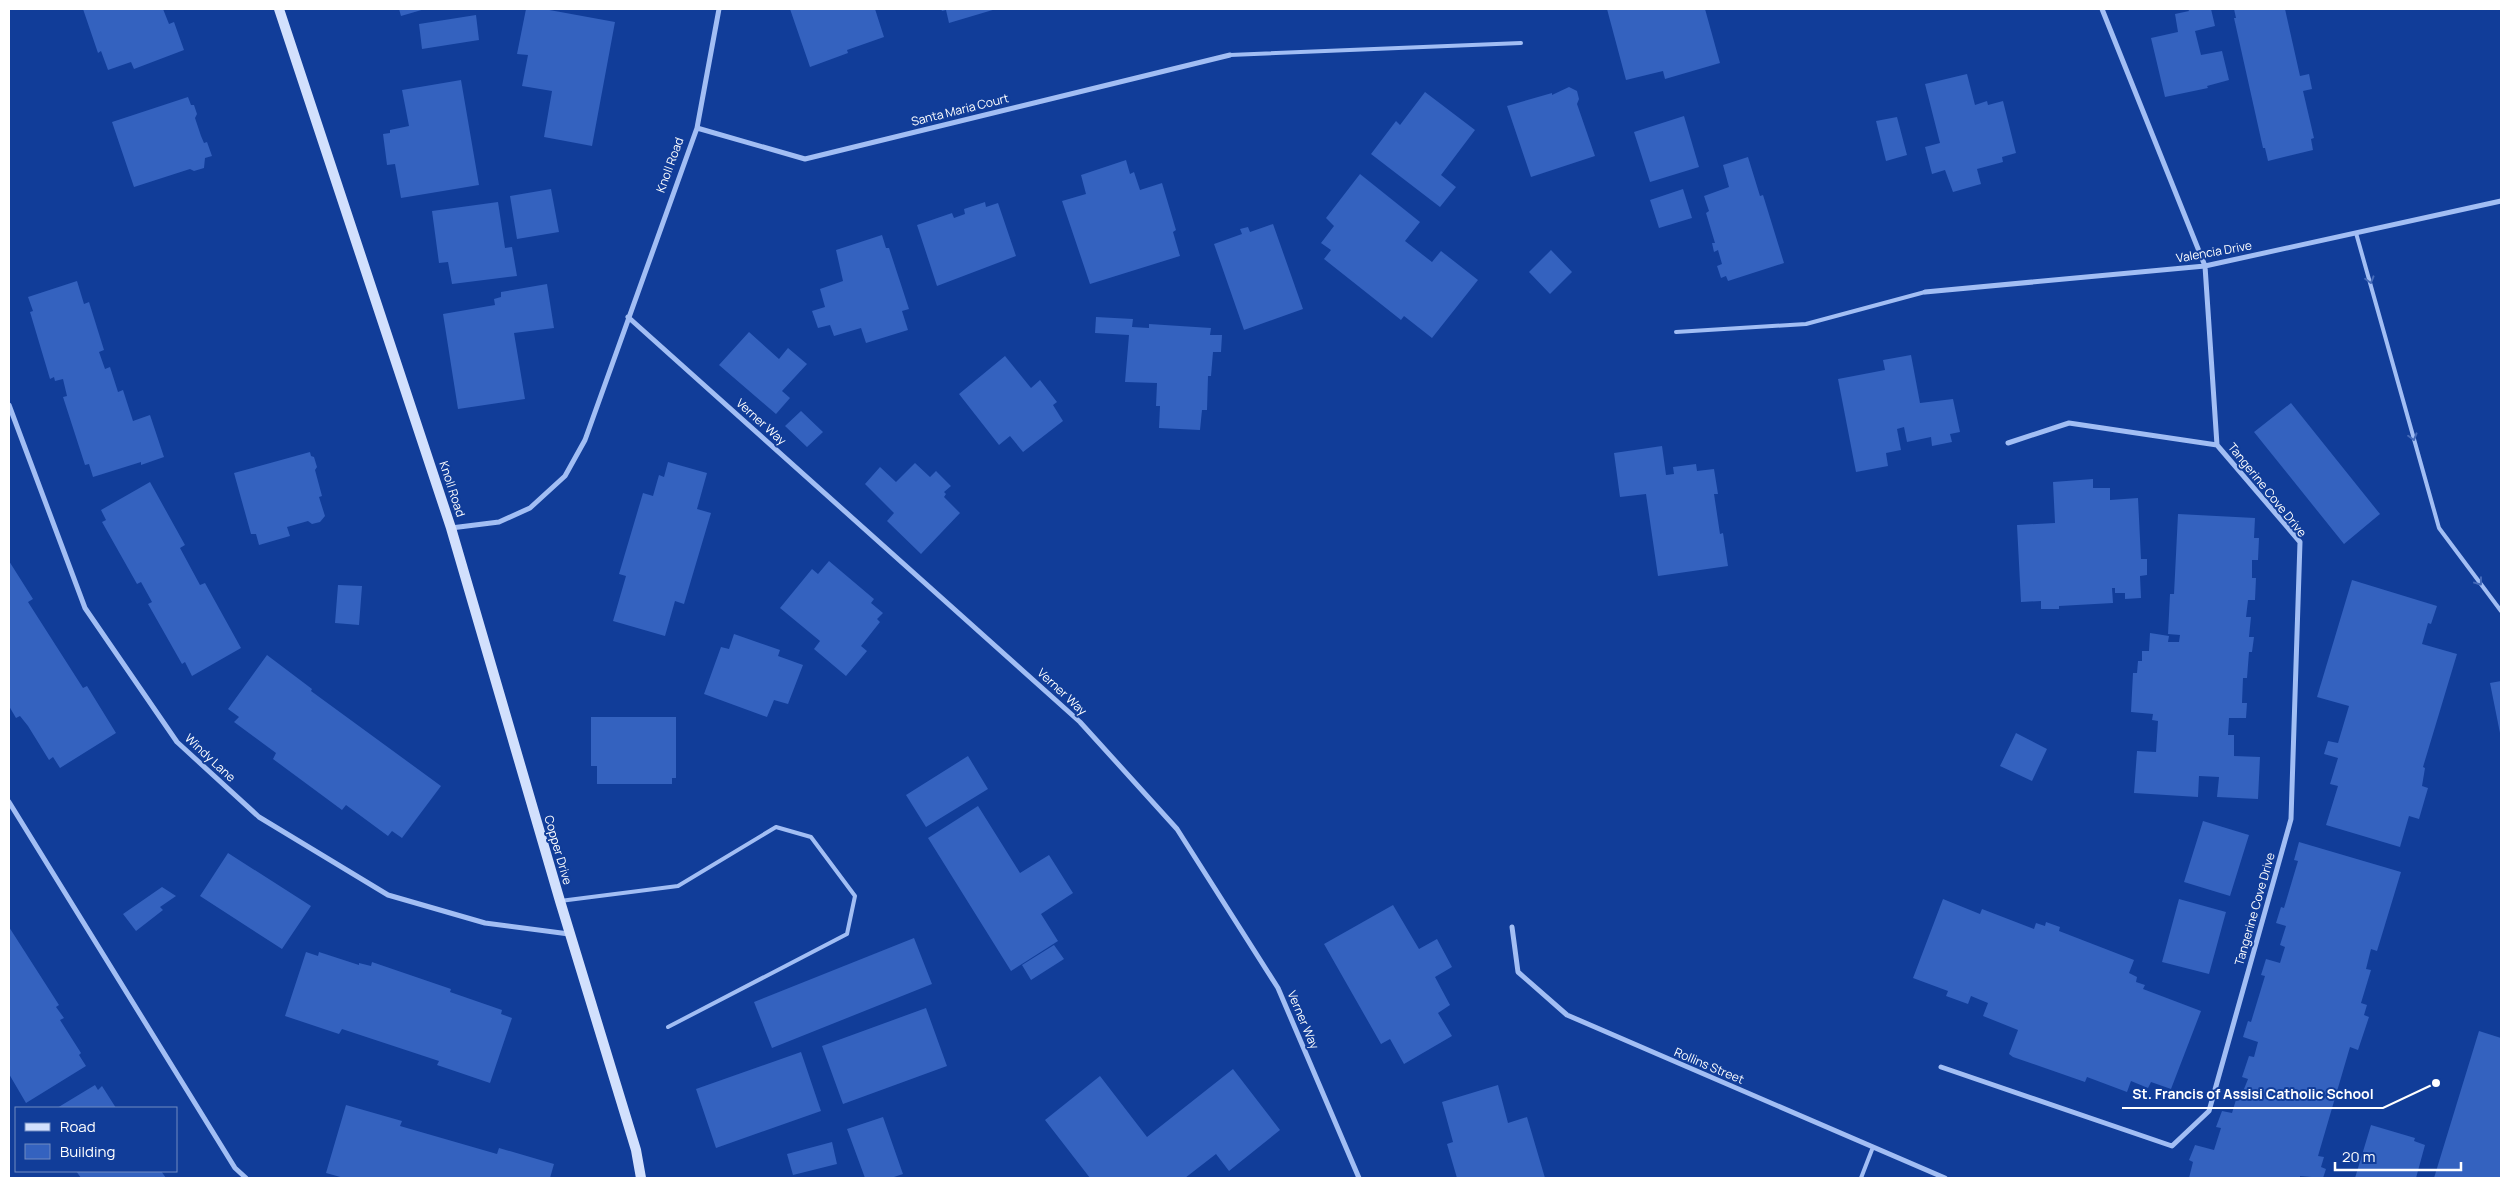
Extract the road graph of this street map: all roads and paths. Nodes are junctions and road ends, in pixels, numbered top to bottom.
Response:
1 (279, 9) edge
2 (719, 9) edge
3 (2102, 9) edge
4 (1521, 44) dead end
5 (1230, 55) joint
6 (697, 128) junction
7 (2501, 201) edge
8 (2356, 233) junction
9 (2205, 266) junction
10 (1925, 292) joint
11 (628, 317) junction
12 (1676, 332) dead end
13 (9, 405) edge
14 (2008, 443) dead end
15 (2217, 445) junction
16 (451, 528) junction
17 (2501, 611) edge
18 (9, 802) edge
19 (560, 902) junction
20 (1512, 927) dead end
21 (571, 934) junction
22 (668, 1027) dead end
23 (1941, 1067) dead end
24 (1873, 1147) junction
25 (246, 1178) edge
26 (641, 1178) edge
27 (1359, 1178) edge
28 (1861, 1178) edge
29 (1945, 1178) edge

1 - 16 street, Knoll Road
2 - 6 street, Knoll Road
3 - 9 street, Tangerine Cove Drive
4 - 5 lane
5 - 6 street, Santa Maria Court
6 - 11 street, Knoll Road
7 - 8 street, Valencia Drive
8 - 9 street, Valencia Drive
8 -> 17 lane
9 - 10 street, Valencia Drive
9 - 15 street, Tangerine Cove Drive
10 - 12 lane
11 - 16 street, Knoll Road
11 - 27 street, Verner Way
13 - 21 street, Windy Lane
14 - 15 street, Tangerine Cove Drive
15 - 23 street, Tangerine Cove Drive
16 - 19 street, Copper Drive
18 - 25 street
19 - 21 street, Copper Drive
19 - 22 lane
20 - 24 street, Rollins Street
21 - 26 street, Copper Drive
24 - 28 lane
24 - 29 street, Rollins Street

